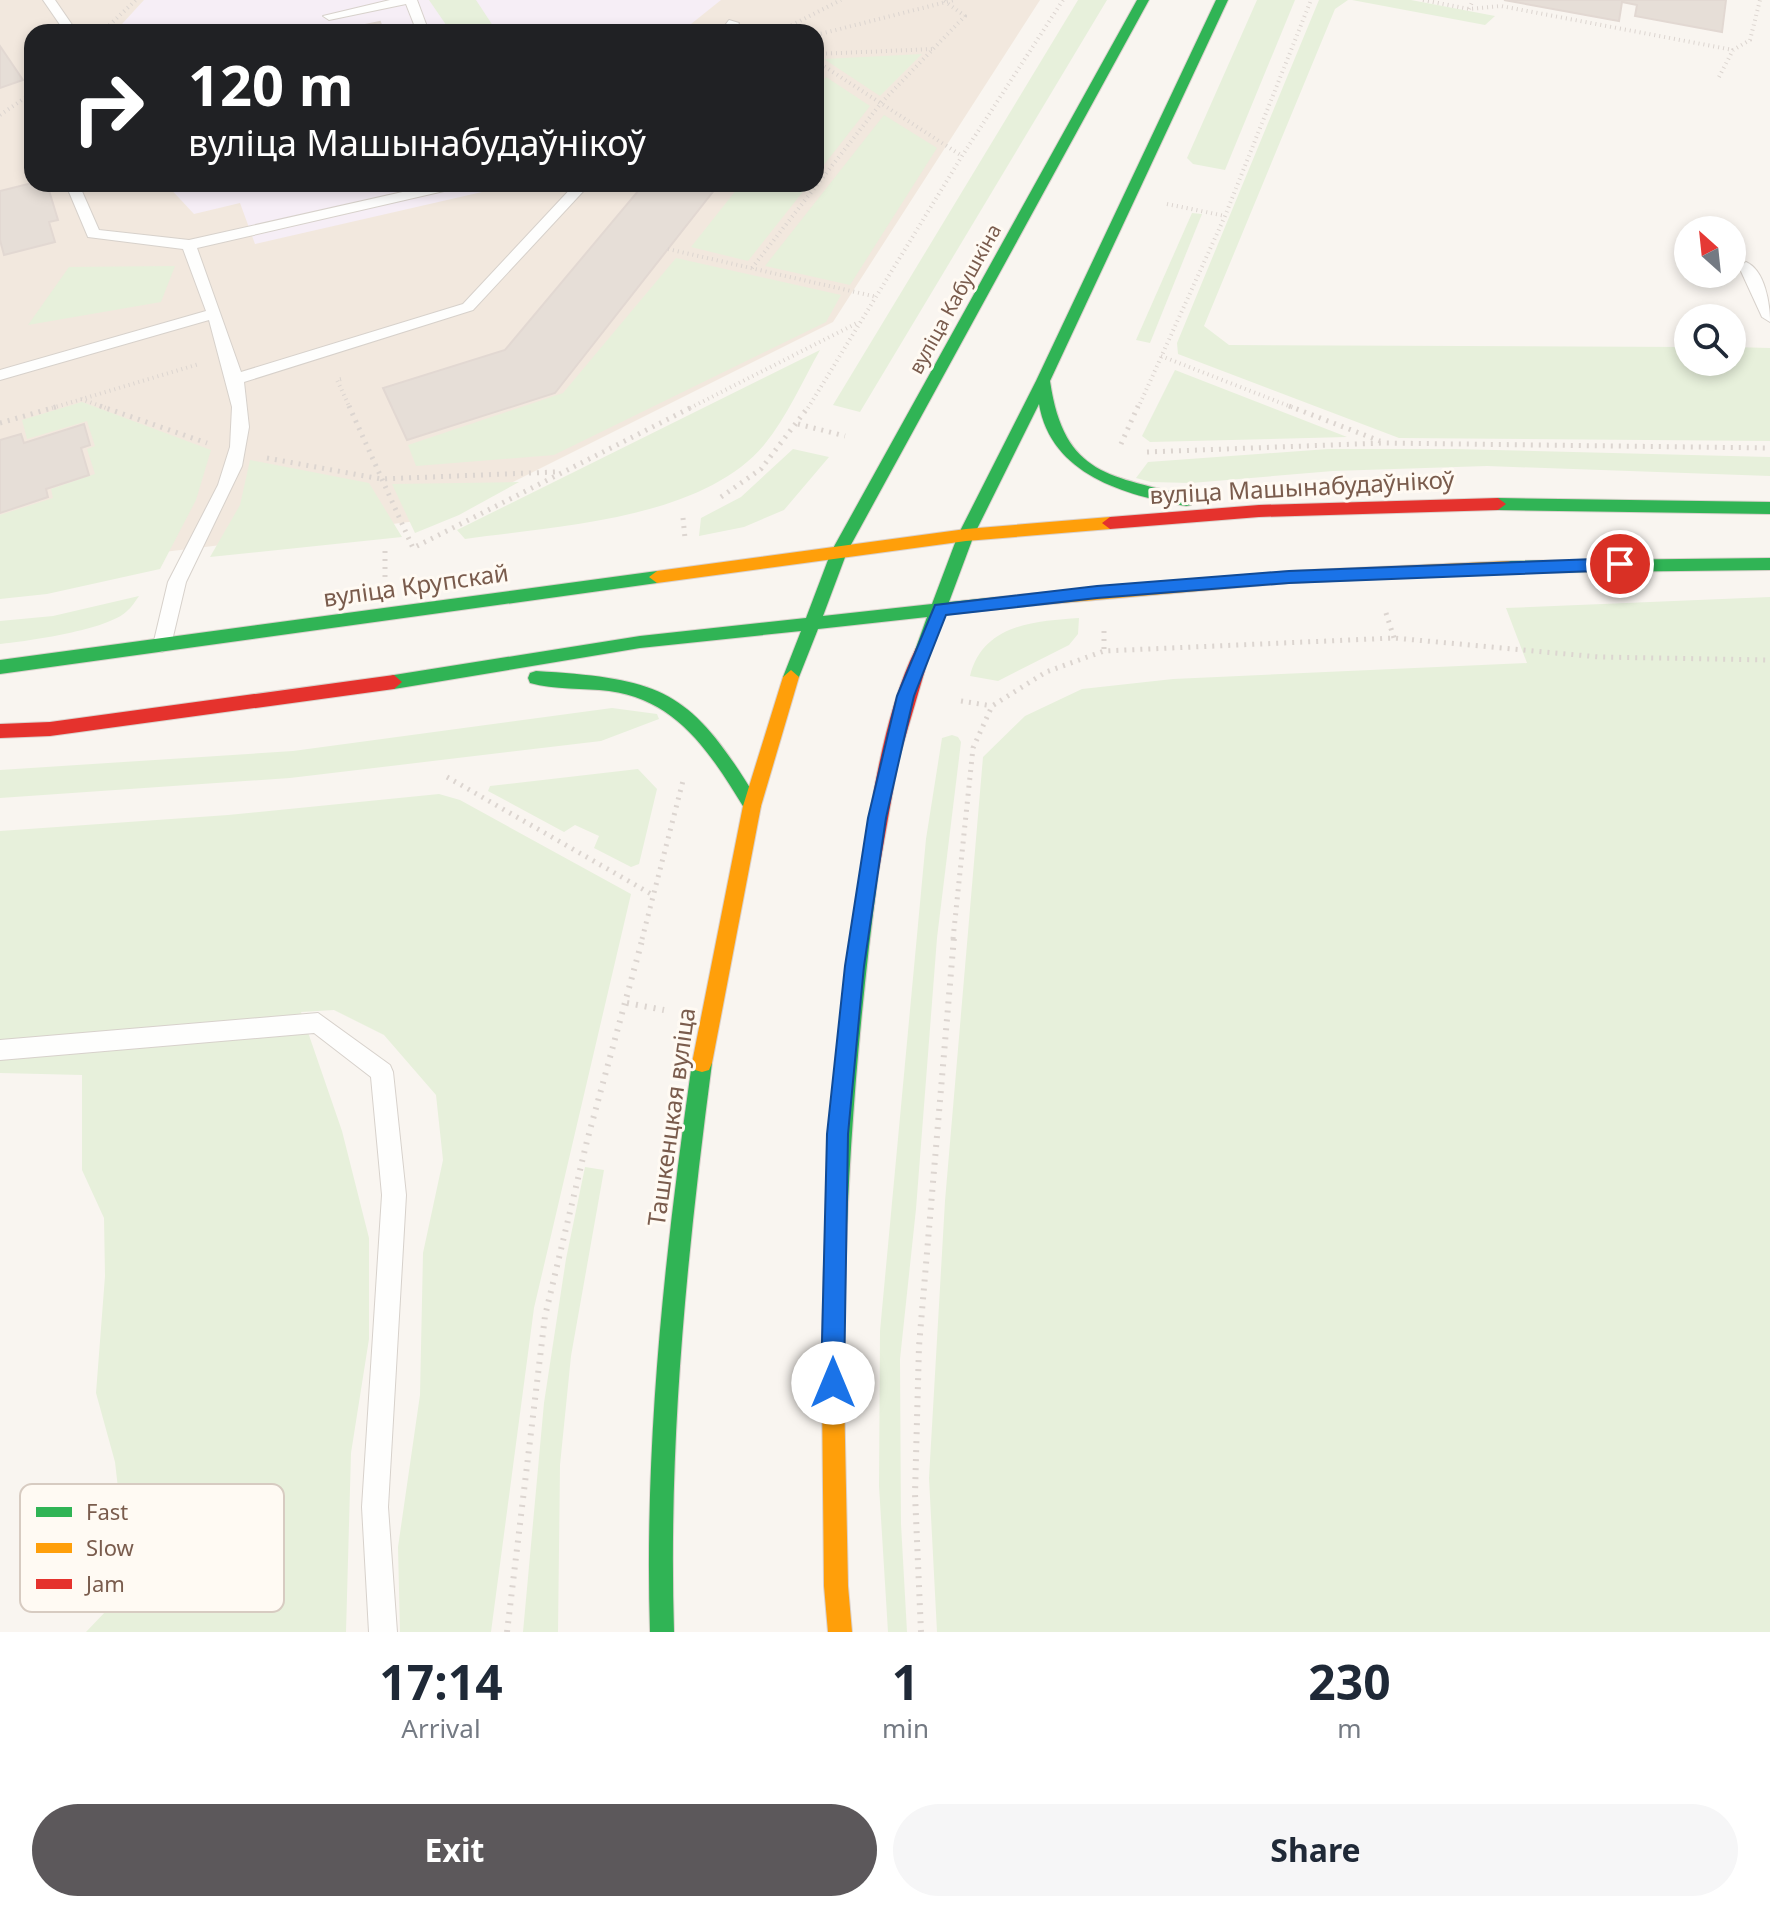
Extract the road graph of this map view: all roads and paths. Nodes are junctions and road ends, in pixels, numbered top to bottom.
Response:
1 (49, 0) edge
2 (136, 0) edge
3 (410, 0) edge
4 (841, 0) edge
5 (944, 0) edge
6 (954, 0) edge
7 (1063, 0) edge
8 (1143, 0) edge
9 (1222, 0) edge
10 (1311, 0) edge
11 (1423, 0) edge
12 (1473, 0) edge
13 (1760, 0) edge
14 (1469, 9) junction
15 (329, 16) dead end
16 (66, 24) edge
17 (110, 24) edge
18 (420, 24) edge
19 (794, 24) edge
20 (824, 33) edge
21 (934, 49) junction
22 (1733, 50) junction
23 (824, 54) edge
24 (824, 66) edge
25 (1719, 77) dead end
26 (24, 98) edge
27 (881, 103) junction
28 (0, 115) edge
29 (962, 156) junction
30 (824, 176) edge
31 (76, 192) dead end
32 (422, 192) edge
33 (576, 192) edge
34 (811, 192) edge
35 (1188, 208) dead end
36 (1225, 216) junction
37 (189, 245) junction
38 (668, 249) dead end
39 (1746, 267) dead end
40 (752, 268) junction
41 (877, 297) junction
42 (213, 314) junction
43 (1770, 317) edge
44 (859, 322) junction
45 (227, 356) junction
46 (1161, 356) junction
47 (352, 374) dead end
48 (0, 375) edge
49 (235, 379) junction
50 (1043, 381) junction
51 (81, 399) junction
52 (0, 423) edge
53 (798, 424) junction
54 (845, 436) dead end
55 (1383, 443) junction
56 (1770, 448) edge
57 (237, 452) junction
58 (1133, 452) dead end
59 (1117, 453) dead end
60 (560, 472) junction
61 (381, 479) junction
62 (721, 497) dead end
63 (1770, 508) edge
64 (1259, 511) junction
65 (683, 518) dead end
66 (966, 535) junction
67 (685, 539) dead end
68 (1624, 543) dead end
69 (839, 552) junction
70 (1620, 564) junction
71 (1770, 564) edge
72 (940, 610) junction
73 (811, 622) junction
74 (1103, 626) dead end
75 (162, 645) junction
76 (1104, 651) junction
77 (1770, 660) edge
78 (0, 667) edge
79 (445, 675) junction
80 (961, 701) dead end
81 (992, 706) junction
82 (0, 731) edge
83 (685, 774) dead end
84 (447, 777) dead end
85 (752, 806) junction
86 (653, 895) junction
87 (0, 1050) edge
88 (383, 1632) edge
89 (507, 1632) edge
90 (662, 1632) edge
91 (840, 1632) edge
92 (921, 1632) edge

1 - 16 lane
2 - 17 path
3 - 15 lane
3 - 18 lane
4 - 19 path
5 - 6 path
5 - 20 path
5 - 21 path
7 - 29 path
8 - 69 main road, вуліца Кабушкіна
9 - 50 main road
10 - 36 path
11 - 14 path
12 - 14 path
13 - 22 path
14 - 22 path
21 - 23 path
21 - 27 path
22 - 25 path
24 - 27 path
26 - 28 path
27 - 29 path
27 - 30 path
29 - 41 path
31 - 37 lane
32 - 37 lane
33 - 49 lane
34 - 40 path
35 - 36 path
36 - 46 path
37 - 42 lane
38 - 40 path
39 - 43 lane
40 - 41 path
41 - 44 path
42 - 45 lane
42 - 48 lane
44 - 53 path
44 - 60 path
45 - 49 lane
45 - 51 path
46 - 55 path
46 - 59 path
47 - 61 path
49 - 57 lane
50 - 64 main road
50 - 66 main road
51 - 52 path
51 - 57 path
53 - 54 path
53 - 62 path
55 - 56 path
55 - 58 path
57 - 61 path
57 - 75 lane
60 - 61 path
60 - 61 path
63 - 64 main road, вуліца Машынабудаўнікоў
64 - 66 main road, вуліца Машынабудаўнікоў
65 - 67 path
66 - 69 main road, вуліца Машынабудаўнікоў
66 - 72 main road
68 - 70 main road
69 - 73 main road, вуліца Кабушкіна
69 - 75 main road, вуліца Крупскай
70 - 71 main road
70 - 72 main road
72 - 73 main road
72 - 91 main road
73 - 79 main road
73 - 85 main road, Ташкенцкая вуліца
74 - 76 path
75 - 78 main road, вуліца Крупскай
76 - 77 path
76 - 81 path
79 - 82 main road
79 - 85 main road
80 - 81 path
81 - 92 path
83 - 86 path
84 - 86 path
85 - 90 main road, Ташкенцкая вуліца
86 - 89 path
87 - 88 lane

